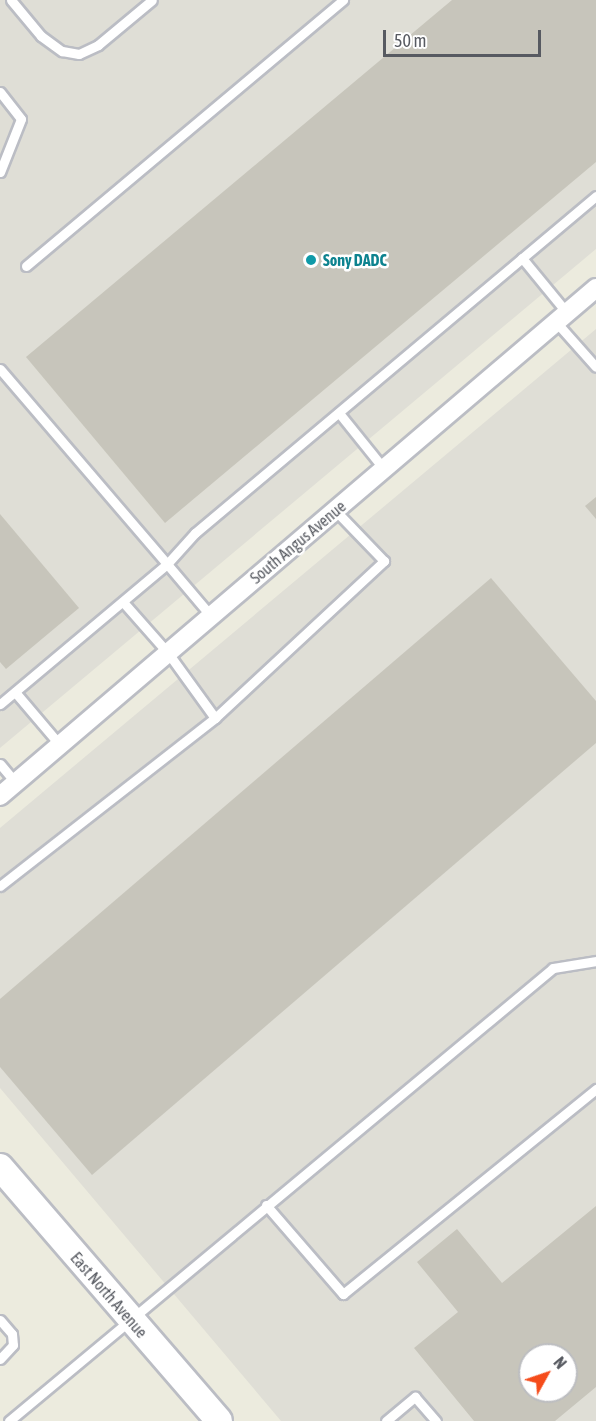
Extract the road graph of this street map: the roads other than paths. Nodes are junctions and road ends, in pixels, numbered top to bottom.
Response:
1 (11, 0) edge
2 (152, 0) edge
3 (343, 0) edge
4 (0, 92) edge
5 (0, 172) edge
6 (596, 196) edge
7 (522, 258) junction
8 (26, 266) dead end
9 (596, 288) edge
10 (562, 317) junction
11 (596, 367) edge
12 (0, 369) edge
13 (339, 412) junction
14 (384, 469) junction
15 (335, 510) junction
16 (167, 564) junction
17 (123, 602) junction
18 (211, 616) junction
19 (168, 653) junction
20 (15, 692) junction
21 (0, 704) edge
22 (215, 718) junction
23 (60, 745) junction
24 (0, 764) edge
25 (16, 783) junction
26 (0, 796) edge
27 (0, 886) edge
28 (596, 961) edge
29 (596, 1089) edge
30 (0, 1167) edge
31 (266, 1205) junction
32 (129, 1318) junction
33 (0, 1320) edge
34 (0, 1359) edge
35 (9, 1421) edge
36 (219, 1421) edge
37 (386, 1421) edge
38 (436, 1421) edge

1 - 2 lane
3 - 8 lane
4 - 5 lane
6 - 7 lane
7 - 10 lane
7 - 13 lane
9 - 10 street, South Angus Avenue
10 - 11 lane
10 - 14 street, South Angus Avenue
12 - 16 lane
13 - 14 lane
13 - 16 lane
14 - 15 street, South Angus Avenue
15 - 18 street, South Angus Avenue
15 - 22 lane
16 - 17 lane
16 - 18 lane
17 - 19 lane
17 - 20 lane
18 - 19 street, South Angus Avenue
19 - 22 lane
19 - 23 street, South Angus Avenue
20 - 21 lane
20 - 23 lane
22 - 27 lane
23 - 25 street, South Angus Avenue
24 - 25 lane
25 - 26 street, South Angus Avenue
28 - 31 lane
29 - 31 lane
30 - 32 street, East North Avenue
31 - 32 lane
32 - 35 lane
32 - 36 street, East North Avenue
33 - 34 lane
37 - 38 lane

